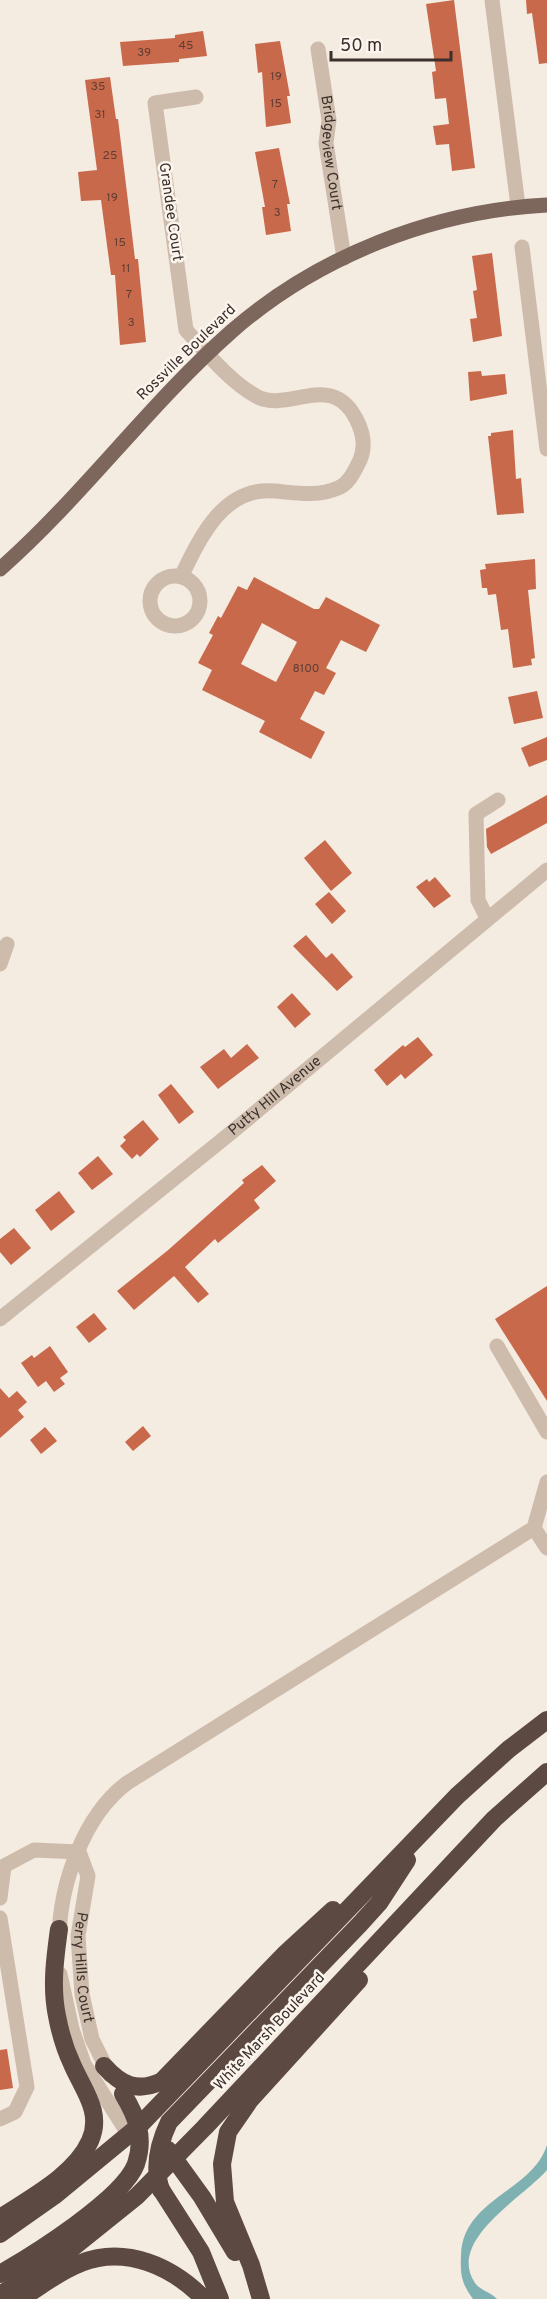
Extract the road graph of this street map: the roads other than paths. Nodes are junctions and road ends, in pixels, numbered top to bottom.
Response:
1 (492, 0) edge
2 (318, 49) dead end
3 (196, 97) dead end
4 (547, 205) edge
5 (518, 206) junction
6 (522, 247) dead end
7 (344, 258) junction
8 (208, 354) junction
9 (547, 449) edge
10 (0, 569) edge
11 (181, 577) dead end
12 (498, 800) dead end
13 (547, 870) edge
14 (487, 918) junction
15 (7, 944) dead end
16 (0, 964) edge
17 (0, 1319) edge
18 (497, 1346) dead end
19 (547, 1432) edge
20 (547, 1482) edge
21 (534, 1528) junction
22 (547, 1548) edge
23 (547, 1720) edge
24 (546, 1773) edge
25 (425, 1831) junction
26 (79, 1852) junction
27 (392, 1865) junction
28 (0, 1898) edge
29 (0, 1918) edge
30 (59, 1929) junction
31 (104, 2066) junction
32 (123, 2094) joint
33 (0, 2119) edge
34 (137, 2127) junction
35 (161, 2141) junction
36 (139, 2152) junction
37 (175, 2158) junction
38 (158, 2181) junction
39 (0, 2218) edge
40 (0, 2234) edge
41 (0, 2274) edge
42 (0, 2295) edge
43 (20, 2299) edge
44 (204, 2299) edge
45 (220, 2299) edge
46 (256, 2299) edge
47 (261, 2299) edge

1 - 5 street
2 - 7 street, Bridgeview Court
3 - 8 street, Grandee Court
4 - 5 main road, Rossville Boulevard
5 - 7 main road, Rossville Boulevard
6 - 9 street
7 - 8 main road, Rossville Boulevard
8 - 10 main road, Rossville Boulevard
8 - 11 street
12 - 14 street
13 - 14 street, Putty Hill Avenue
14 - 17 street, Putty Hill Avenue
15 - 16 street
18 - 19 street
20 - 21 street
21 - 22 street
21 - 26 street
23 - 25 highway, White Marsh Boulevard
24 - 37 highway, White Marsh Boulevard
24 - 47 highway
25 - 27 highway, White Marsh Boulevard
25 - 35 highway
26 - 28 street
26 - 30 street, Perry Hills Court
26 - 31 street, Perry Hills Court
27 - 31 highway
27 - 34 highway, White Marsh Boulevard
29 - 33 street
30 - 34 street, Perry Hills Court
30 - 39 highway
31 - 32 street, Perry Hills Court
32 - 34 highway
34 - 35 highway
34 - 36 highway
34 - 40 highway, White Marsh Boulevard
35 - 37 highway
35 - 38 highway
36 - 38 highway
36 - 41 highway
37 - 38 highway, White Marsh Boulevard
37 - 46 highway
38 - 42 highway, White Marsh Boulevard
38 - 45 highway
43 - 44 highway

